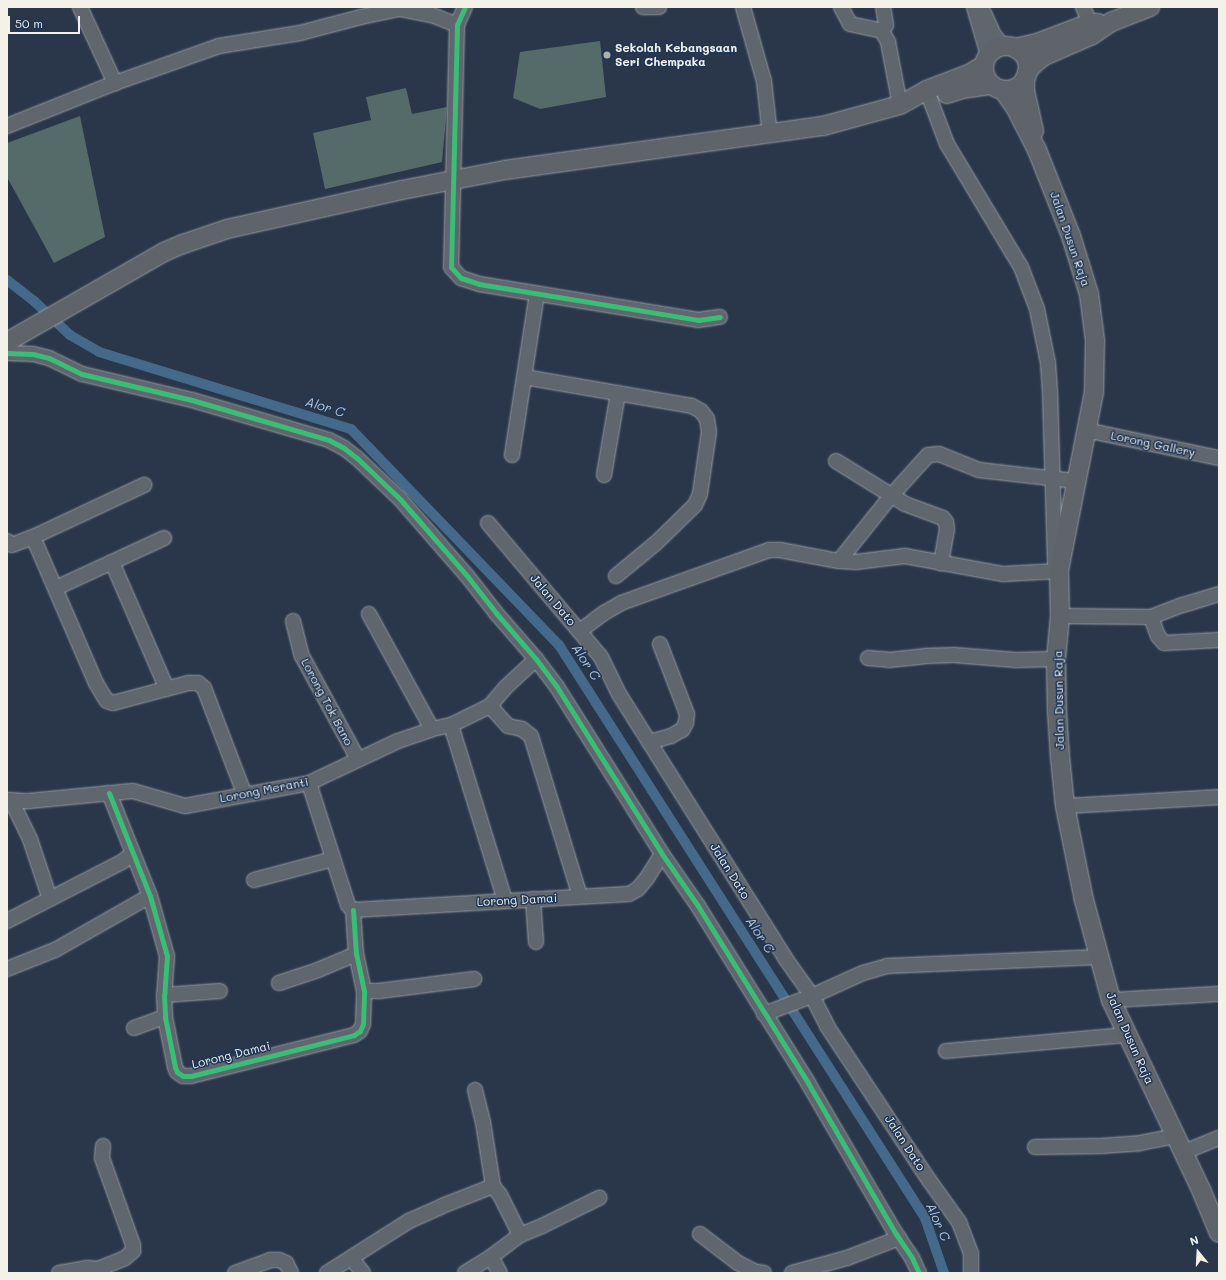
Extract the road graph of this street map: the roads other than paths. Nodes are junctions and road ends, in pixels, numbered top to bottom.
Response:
1 (80, 7) edge
2 (465, 7) edge
3 (643, 7) edge
4 (660, 7) edge
5 (743, 7) edge
6 (841, 7) edge
7 (883, 7) edge
8 (974, 7) edge
9 (981, 7) edge
10 (1150, 7) edge
11 (379, 10) edge
12 (1087, 15) edge
13 (1111, 22) junction
14 (456, 25) junction
15 (882, 31) junction
16 (997, 54) junction
17 (1026, 75) junction
18 (115, 83) junction
19 (997, 87) junction
20 (930, 99) junction
21 (900, 105) junction
22 (7, 126) edge
23 (770, 135) junction
24 (1037, 150) junction
25 (454, 179) junction
26 (537, 294) junction
27 (720, 317) dead end
28 (9, 345) edge
29 (524, 377) junction
30 (618, 393) junction
31 (1086, 430) junction
32 (512, 455) dead end
33 (1219, 458) edge
34 (836, 461) dead end
35 (604, 475) dead end
36 (1053, 478) junction
37 (1076, 480) junction
38 (144, 485) dead end
39 (891, 496) junction
40 (488, 523) dead end
41 (33, 537) junction
42 (164, 538) dead end
43 (7, 541) edge
44 (840, 561) junction
45 (112, 562) junction
46 (941, 563) junction
47 (1057, 571) junction
48 (616, 576) dead end
49 (56, 588) junction
50 (1219, 594) edge
51 (369, 614) dead end
52 (1060, 616) junction
53 (1150, 617) junction
54 (293, 621) dead end
55 (580, 631) junction
56 (1219, 640) edge
57 (660, 644) dead end
58 (868, 658) dead end
59 (536, 659) junction
60 (1056, 659) junction
61 (167, 689) junction
62 (490, 706) junction
63 (451, 725) junction
64 (432, 729) junction
65 (649, 742) junction
66 (358, 760) junction
67 (309, 783) junction
68 (109, 793) junction
69 (244, 794) junction
70 (1219, 797) edge
71 (9, 800) edge
72 (1065, 806) junction
73 (132, 854) junction
74 (662, 854) junction
75 (333, 859) junction
76 (254, 880) dead end
77 (150, 896) junction
78 (580, 896) junction
79 (50, 899) junction
80 (533, 899) junction
81 (505, 900) junction
82 (353, 910) junction
83 (7, 921) edge
84 (536, 942) dead end
85 (356, 954) junction
86 (1099, 957) junction
87 (7, 969) edge
88 (474, 979) dead end
89 (279, 983) dead end
90 (220, 991) dead end
91 (364, 991) junction
92 (1219, 994) edge
93 (164, 995) junction
94 (810, 997) junction
95 (1111, 1000) junction
96 (766, 1013) junction
97 (165, 1017) junction
98 (134, 1028) dead end
99 (1127, 1035) junction
100 (946, 1051) dead end
101 (475, 1090) dead end
102 (1176, 1136) junction
103 (1219, 1138) edge
104 (103, 1146) dead end
105 (1035, 1147) dead end
106 (1184, 1152) junction
107 (493, 1186) junction
108 (599, 1198) dead end
109 (700, 1234) dead end
110 (1219, 1234) edge
111 (520, 1235) junction
112 (899, 1238) junction
113 (491, 1257) junction
114 (351, 1258) junction
115 (101, 1271) edge
116 (59, 1273) edge
117 (236, 1273) edge
118 (291, 1273) edge
119 (327, 1273) edge
120 (363, 1273) edge
121 (465, 1273) edge
122 (500, 1273) edge
123 (764, 1273) edge
124 (792, 1273) edge
125 (919, 1273) edge
126 (971, 1273) edge

1 - 18 street
2 - 14 street
3 - 4 street
5 - 23 street
6 - 15 street
7 - 15 street
8 - 16 street
9 - 16 street
10 - 13 main road
11 - 14 street
11 - 18 street
12 - 13 main road
12 - 16 main road
13 - 17 main road
14 - 25 street
15 - 21 street
16 - 17 main road
16 - 19 main road
16 - 21 main road
17 - 19 main road
17 - 24 main road, Jalan Dusun Raja
18 - 22 street
19 - 20 main road
19 - 24 main road, Jalan Dusun Raja
20 - 21 main road
20 - 36 street
21 - 23 main road
23 - 25 main road
24 - 31 main road, Jalan Dusun Raja
25 - 26 street
25 - 28 main road
26 - 27 street
26 - 29 street
28 - 59 street
29 - 30 street
29 - 32 street
30 - 35 street
30 - 48 street
31 - 33 street, Lorong Gallery
31 - 37 main road, Jalan Dusun Raja
34 - 39 street
36 - 37 street
36 - 39 street
36 - 47 street
37 - 47 main road, Jalan Dusun Raja
38 - 41 street
39 - 44 street
39 - 46 street
40 - 55 street, Jalan Dato
41 - 43 street
41 - 49 street
42 - 45 street
44 - 46 street
44 - 55 street
45 - 49 street
45 - 61 street
46 - 47 street
47 - 52 main road, Jalan Dusun Raja
49 - 61 street
50 - 53 street
51 - 64 street
52 - 53 street
52 - 60 main road, Jalan Dusun Raja
53 - 56 street
54 - 66 street, Lorong Tok Bano
55 - 65 street, Jalan Dato
57 - 65 street
58 - 60 street
59 - 62 street, Lorong Meranti
59 - 74 street
60 - 72 main road, Jalan Dusun Raja
61 - 69 street
62 - 63 street, Lorong Meranti
62 - 78 street
63 - 64 street, Lorong Meranti
63 - 81 street
64 - 66 street, Lorong Meranti
65 - 94 street, Jalan Dato
66 - 67 street, Lorong Meranti
67 - 69 street, Lorong Meranti
67 - 75 street, Lorong Damai
68 - 69 street, Lorong Meranti
68 - 71 street, Lorong Meranti
68 - 73 street, Lorong Damai
70 - 72 street
71 - 79 street
72 - 86 main road, Jalan Dusun Raja
73 - 77 street, Lorong Damai
73 - 79 street
74 - 78 street, Lorong Damai
74 - 96 street
75 - 76 street
75 - 82 street, Lorong Damai
77 - 87 street
77 - 93 street, Lorong Damai
78 - 80 street, Lorong Damai
79 - 83 street
80 - 81 street, Lorong Damai
80 - 84 street
81 - 82 street, Lorong Damai
82 - 85 street, Lorong Damai
85 - 89 street
85 - 91 street, Lorong Damai
86 - 94 street
86 - 95 main road, Jalan Dusun Raja
88 - 91 street
90 - 93 street
91 - 97 street, Lorong Damai
92 - 95 street
93 - 97 street, Lorong Damai
94 - 96 street
94 - 126 street, Jalan Dato
95 - 99 main road, Jalan Dusun Raja
96 - 112 street
97 - 98 street
99 - 100 street
99 - 102 main road, Jalan Dusun Raja
101 - 107 street
102 - 105 street
102 - 106 main road, Jalan Dusun Raja
103 - 106 street
104 - 115 street
106 - 110 main road, Jalan Dusun Raja
107 - 111 street
107 - 114 street
108 - 111 street
109 - 123 street
111 - 113 street
112 - 124 street
112 - 125 street
113 - 121 street
113 - 122 street
114 - 119 street
114 - 120 street
115 - 116 street
117 - 118 street

